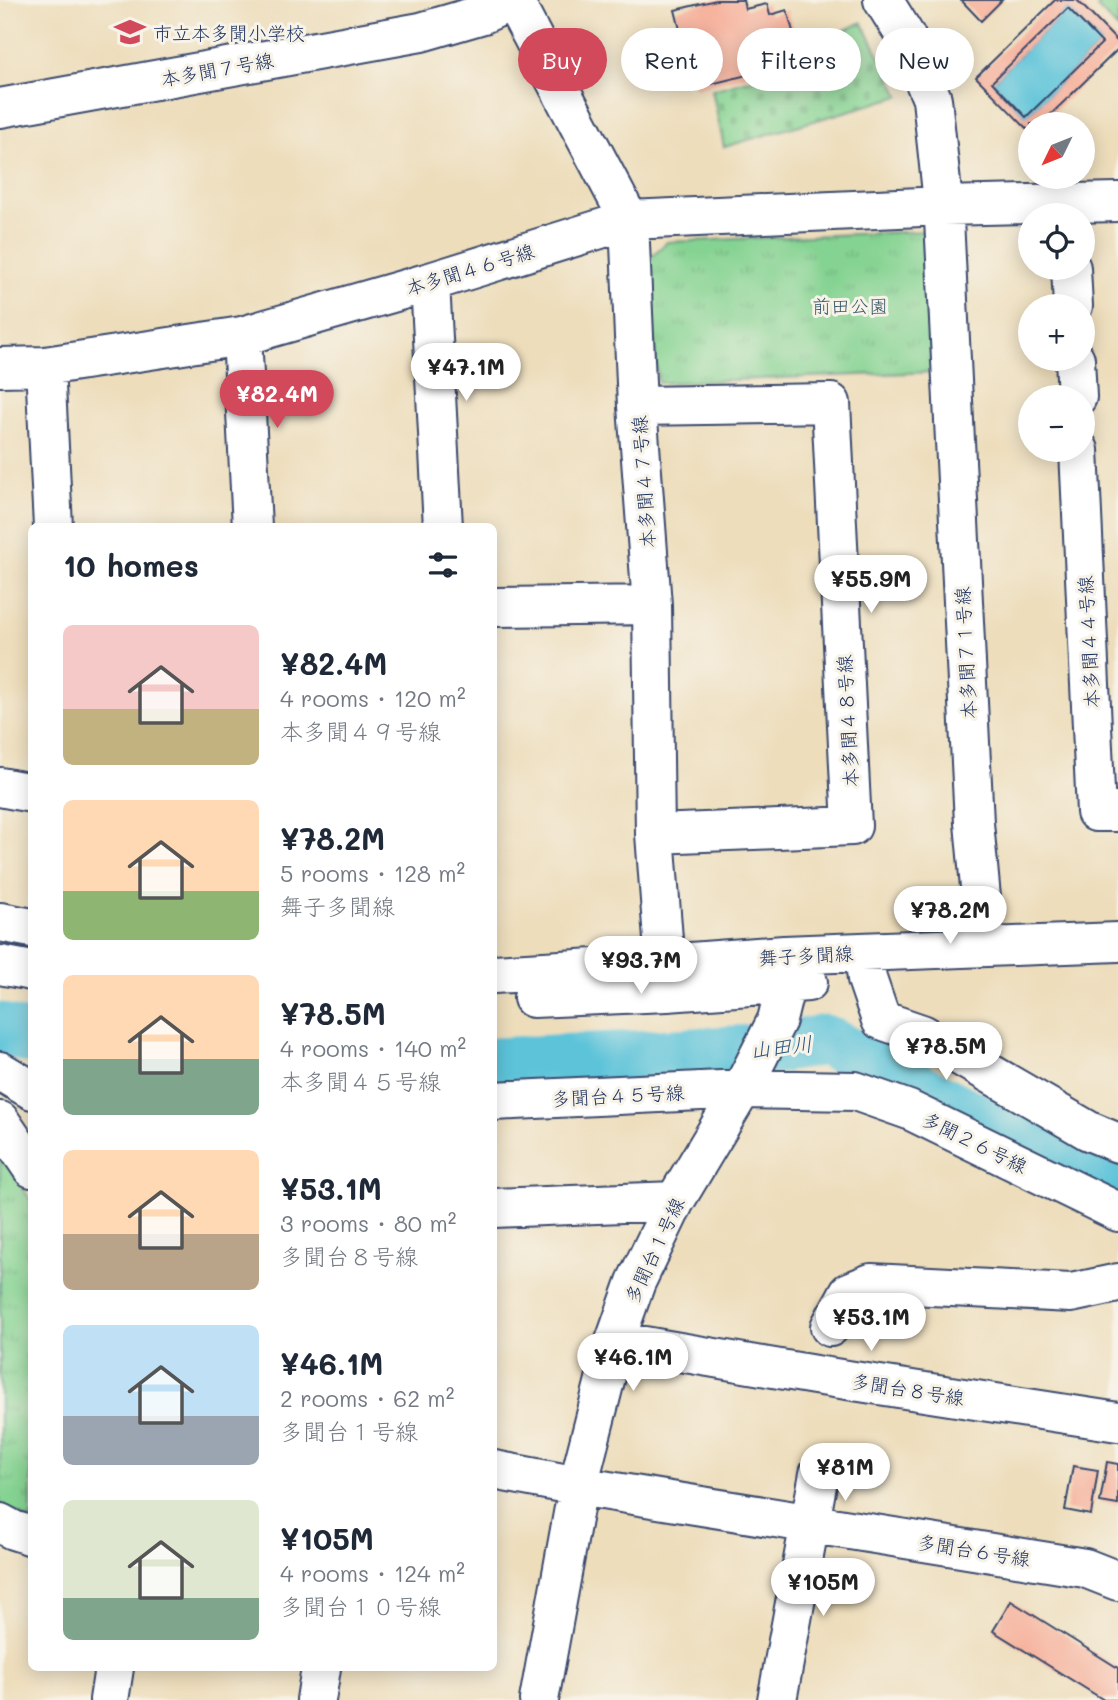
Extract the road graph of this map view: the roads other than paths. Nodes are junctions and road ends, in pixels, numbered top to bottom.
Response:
1 (513, 0) edge
2 (883, 0) edge
3 (0, 108) edge
4 (1118, 202) edge
5 (1095, 205) edge
6 (943, 206) junction
7 (1018, 208) edge
8 (629, 220) junction
9 (430, 282) junction
10 (242, 336) junction
11 (46, 366) junction
12 (0, 367) edge
13 (637, 406) junction
14 (1080, 462) edge
15 (53, 523) edge
16 (252, 523) edge
17 (443, 523) edge
18 (652, 605) junction
19 (497, 607) edge
20 (0, 787) edge
21 (28, 792) edge
22 (1118, 812) edge
23 (655, 834) junction
24 (983, 919) dead end
25 (0, 922) edge
26 (28, 927) edge
27 (1118, 942) edge
28 (866, 966) junction
29 (1118, 968) edge
30 (785, 969) junction
31 (497, 974) edge
32 (665, 978) junction
33 (497, 1000) edge
34 (0, 1071) edge
35 (28, 1088) edge
36 (742, 1089) junction
37 (497, 1101) edge
38 (0, 1121) edge
39 (1118, 1143) edge
40 (28, 1162) edge
41 (675, 1201) junction
42 (497, 1208) edge
43 (1118, 1212) edge
44 (1118, 1283) edge
45 (830, 1327) dead end
46 (615, 1341) junction
47 (1118, 1422) edge
48 (497, 1471) edge
49 (819, 1474) dead end
50 (579, 1486) junction
51 (0, 1523) edge
52 (811, 1524) junction
53 (28, 1535) edge
54 (1118, 1581) edge
55 (114, 1671) edge
56 (321, 1671) edge
57 (109, 1700) edge
58 (316, 1700) edge
59 (539, 1700) edge
60 (776, 1700) edge

1 - 3 street, 本多聞７号線
1 - 8 street, 本多聞４７号線
2 - 6 street, 本多聞７１号線
4 - 5 street, 本多聞４６号線
6 - 7 street, 本多聞４６号線
6 - 8 street, 本多聞４６号線
6 - 24 street, 本多聞７１号線
8 - 9 street, 本多聞４６号線
8 - 13 street, 本多聞４７号線
9 - 10 street, 本多聞４６号線
9 - 17 street
10 - 11 street, 本多聞４６号線
10 - 16 street
11 - 12 street, 本多聞４６号線
11 - 15 street
13 - 18 street, 本多聞４７号線
13 - 23 street, 本多聞４８号線
14 - 22 street, 本多聞４４号線
18 - 19 street
18 - 23 street, 本多聞４７号線
20 - 21 street
23 - 32 street, 本多聞４７号線
25 - 26 street
27 - 28 street, 舞子多聞線
28 - 29 street, 舞子多聞線
28 - 30 street, 舞子多聞線
28 - 39 street
30 - 32 street, 舞子多聞線
30 - 36 street, 多聞台１号線
31 - 32 street, 舞子多聞線
32 - 33 street, 舞子多聞線
34 - 35 street
36 - 37 street, 多聞台４５号線
36 - 41 street, 多聞台１号線
36 - 43 street, 多聞２６号線
38 - 40 street
41 - 42 street
41 - 46 street, 多聞台１号線
44 - 45 street
46 - 47 street, 多聞台８号線
46 - 50 street, 多聞台１号線
48 - 50 street, 多聞台６号線
49 - 52 street
50 - 52 street, 多聞台６号線
50 - 59 street, 多聞台１号線
51 - 53 street
52 - 54 street, 多聞台６号線
52 - 60 street
55 - 57 street
56 - 58 street

